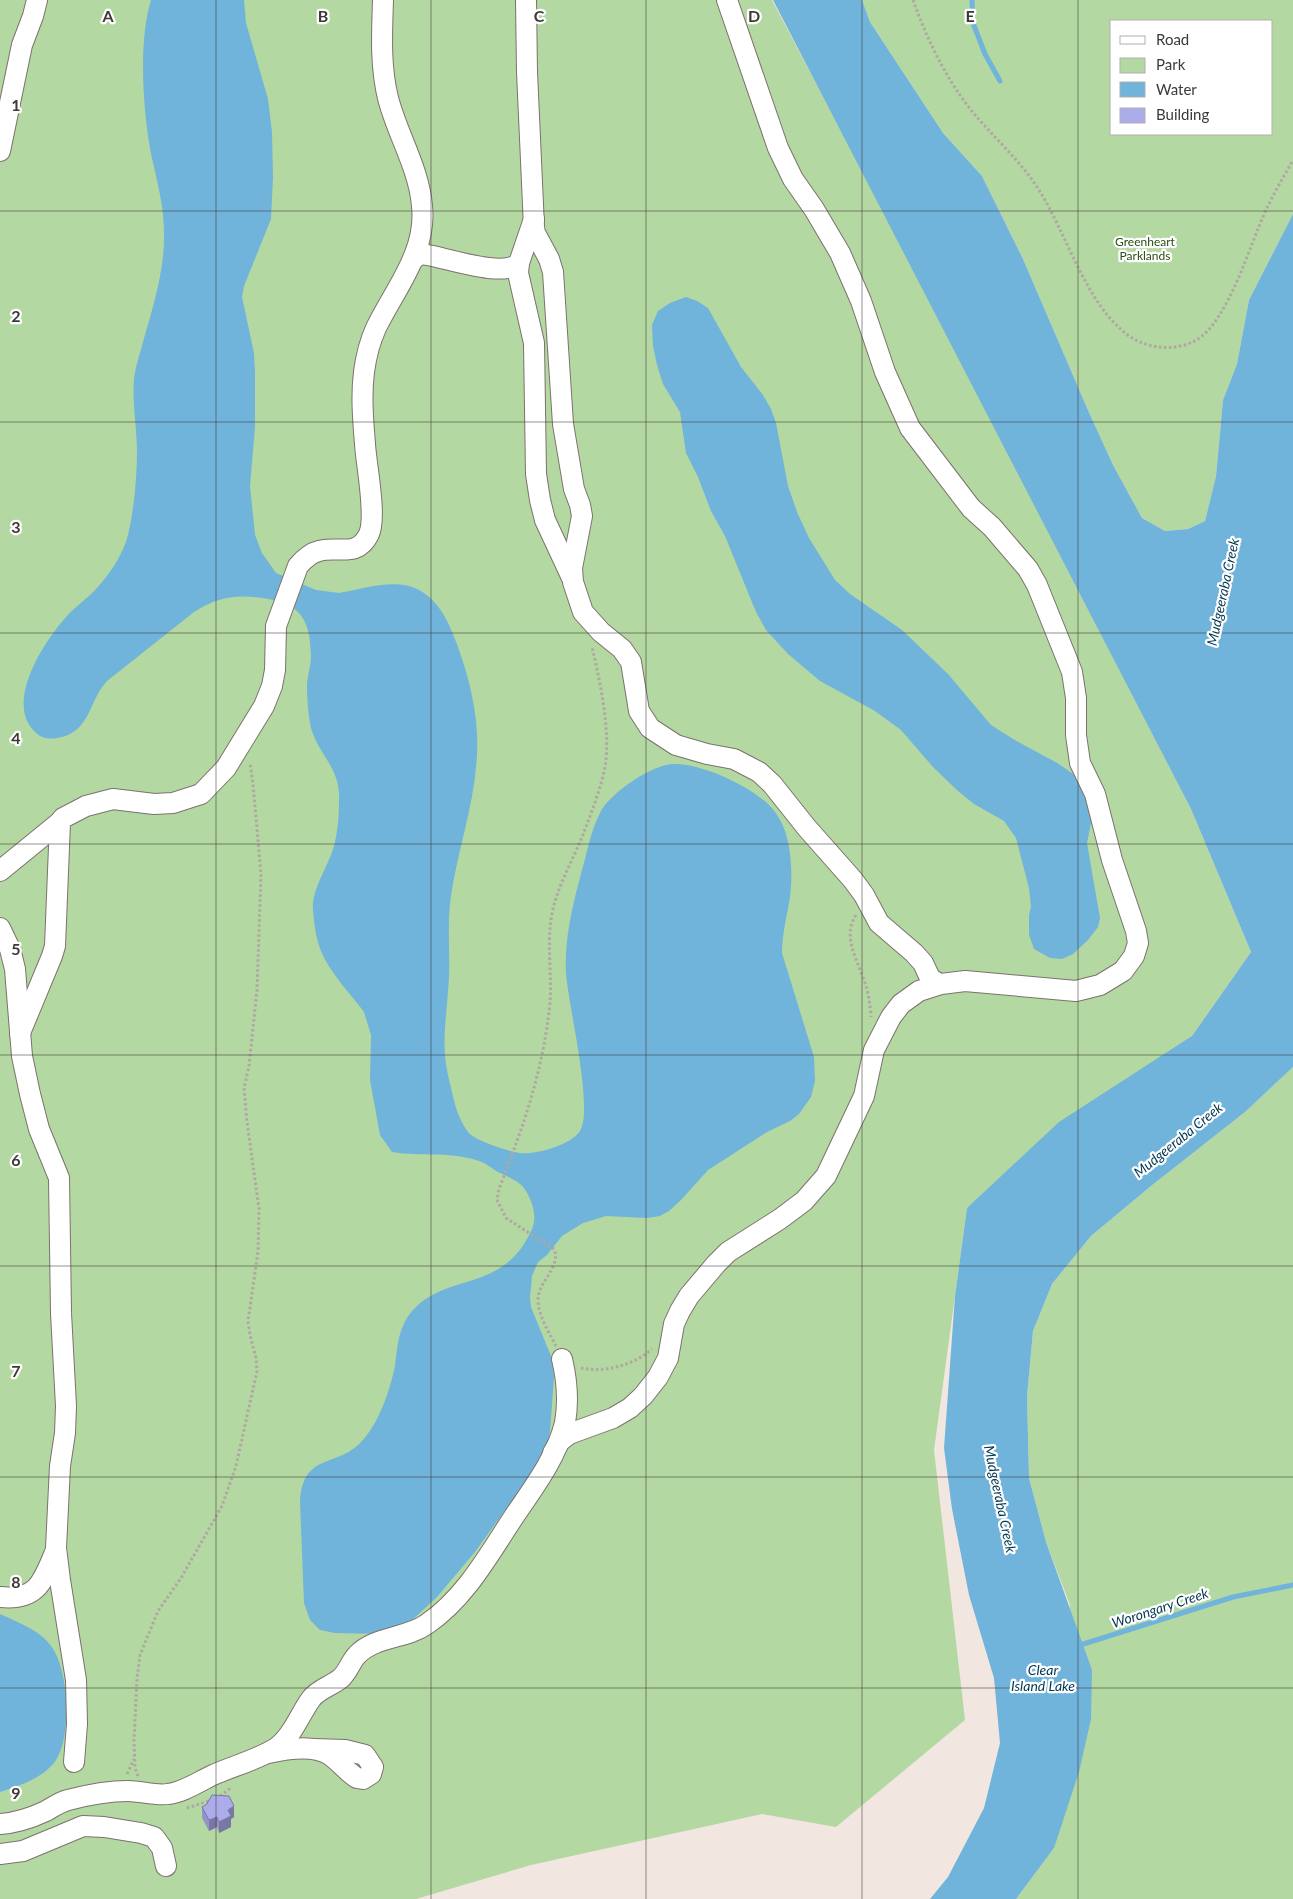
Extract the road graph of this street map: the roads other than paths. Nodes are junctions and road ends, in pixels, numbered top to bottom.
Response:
1 (37, 0) edge
2 (383, 0) edge
3 (526, 0) edge
4 (727, 0) edge
5 (0, 151) edge
6 (534, 219) junction
7 (419, 252) junction
8 (515, 270) junction
9 (573, 580) junction
10 (60, 822) junction
11 (0, 871) edge
12 (0, 928) edge
13 (939, 984) junction
14 (20, 1033) junction
15 (562, 1359) road end
16 (553, 1454) junction
17 (56, 1548) junction
18 (0, 1597) edge
19 (303, 1713) junction
20 (250, 1761) junction
21 (74, 1762) dead end
22 (0, 1824) edge
23 (0, 1854) edge
24 (166, 1866) dead end

1 - 5 lane
2 - 7 lane
3 - 6 lane
4 - 13 lane
6 - 8 lane
6 - 9 lane
7 - 8 lane
7 - 10 lane
8 - 9 lane
9 - 13 lane
10 - 11 lane
10 - 14 lane
12 - 14 lane
13 - 16 lane
14 - 17 lane
15 - 16 lane
16 - 19 lane
17 - 18 lane
17 - 21 lane
19 - 20 lane
19 - 20 lane
20 - 22 lane
23 - 24 lane

